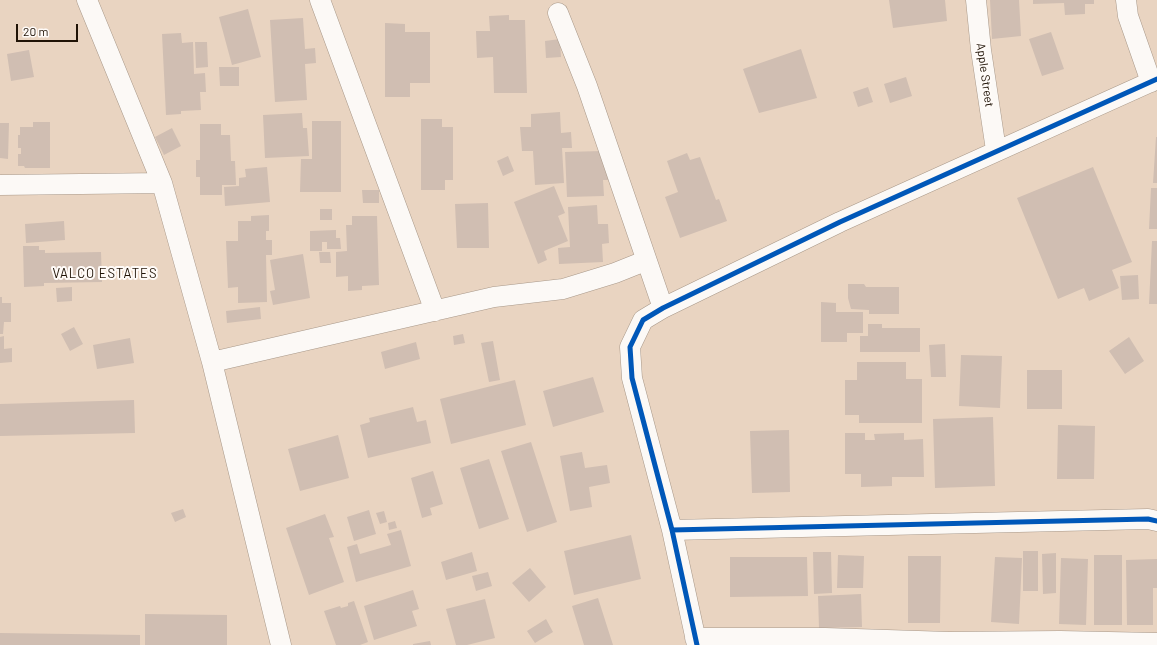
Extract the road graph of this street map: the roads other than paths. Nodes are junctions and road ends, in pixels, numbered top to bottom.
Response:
1 (87, 0) edge
2 (320, 0) edge
3 (976, 0) edge
4 (1126, 0) edge
5 (558, 13) dead end
6 (1154, 80) edge
7 (996, 150) junction
8 (162, 183) junction
9 (0, 185) edge
10 (645, 261) junction
11 (662, 308) junction
12 (435, 311) junction
13 (212, 362) junction
14 (1157, 521) edge
15 (672, 530) junction
16 (696, 641) edge
17 (949, 643) edge
18 (1157, 643) edge
19 (281, 645) edge

1 - 8 street
2 - 12 street
3 - 7 street, Apple Street
4 - 6 street
5 - 10 street
6 - 7 street
7 - 11 street
8 - 9 street
8 - 13 street
10 - 11 street
10 - 12 street
11 - 15 street
12 - 13 street
13 - 19 street
14 - 15 street
15 - 16 street
16 - 17 street
17 - 18 street

